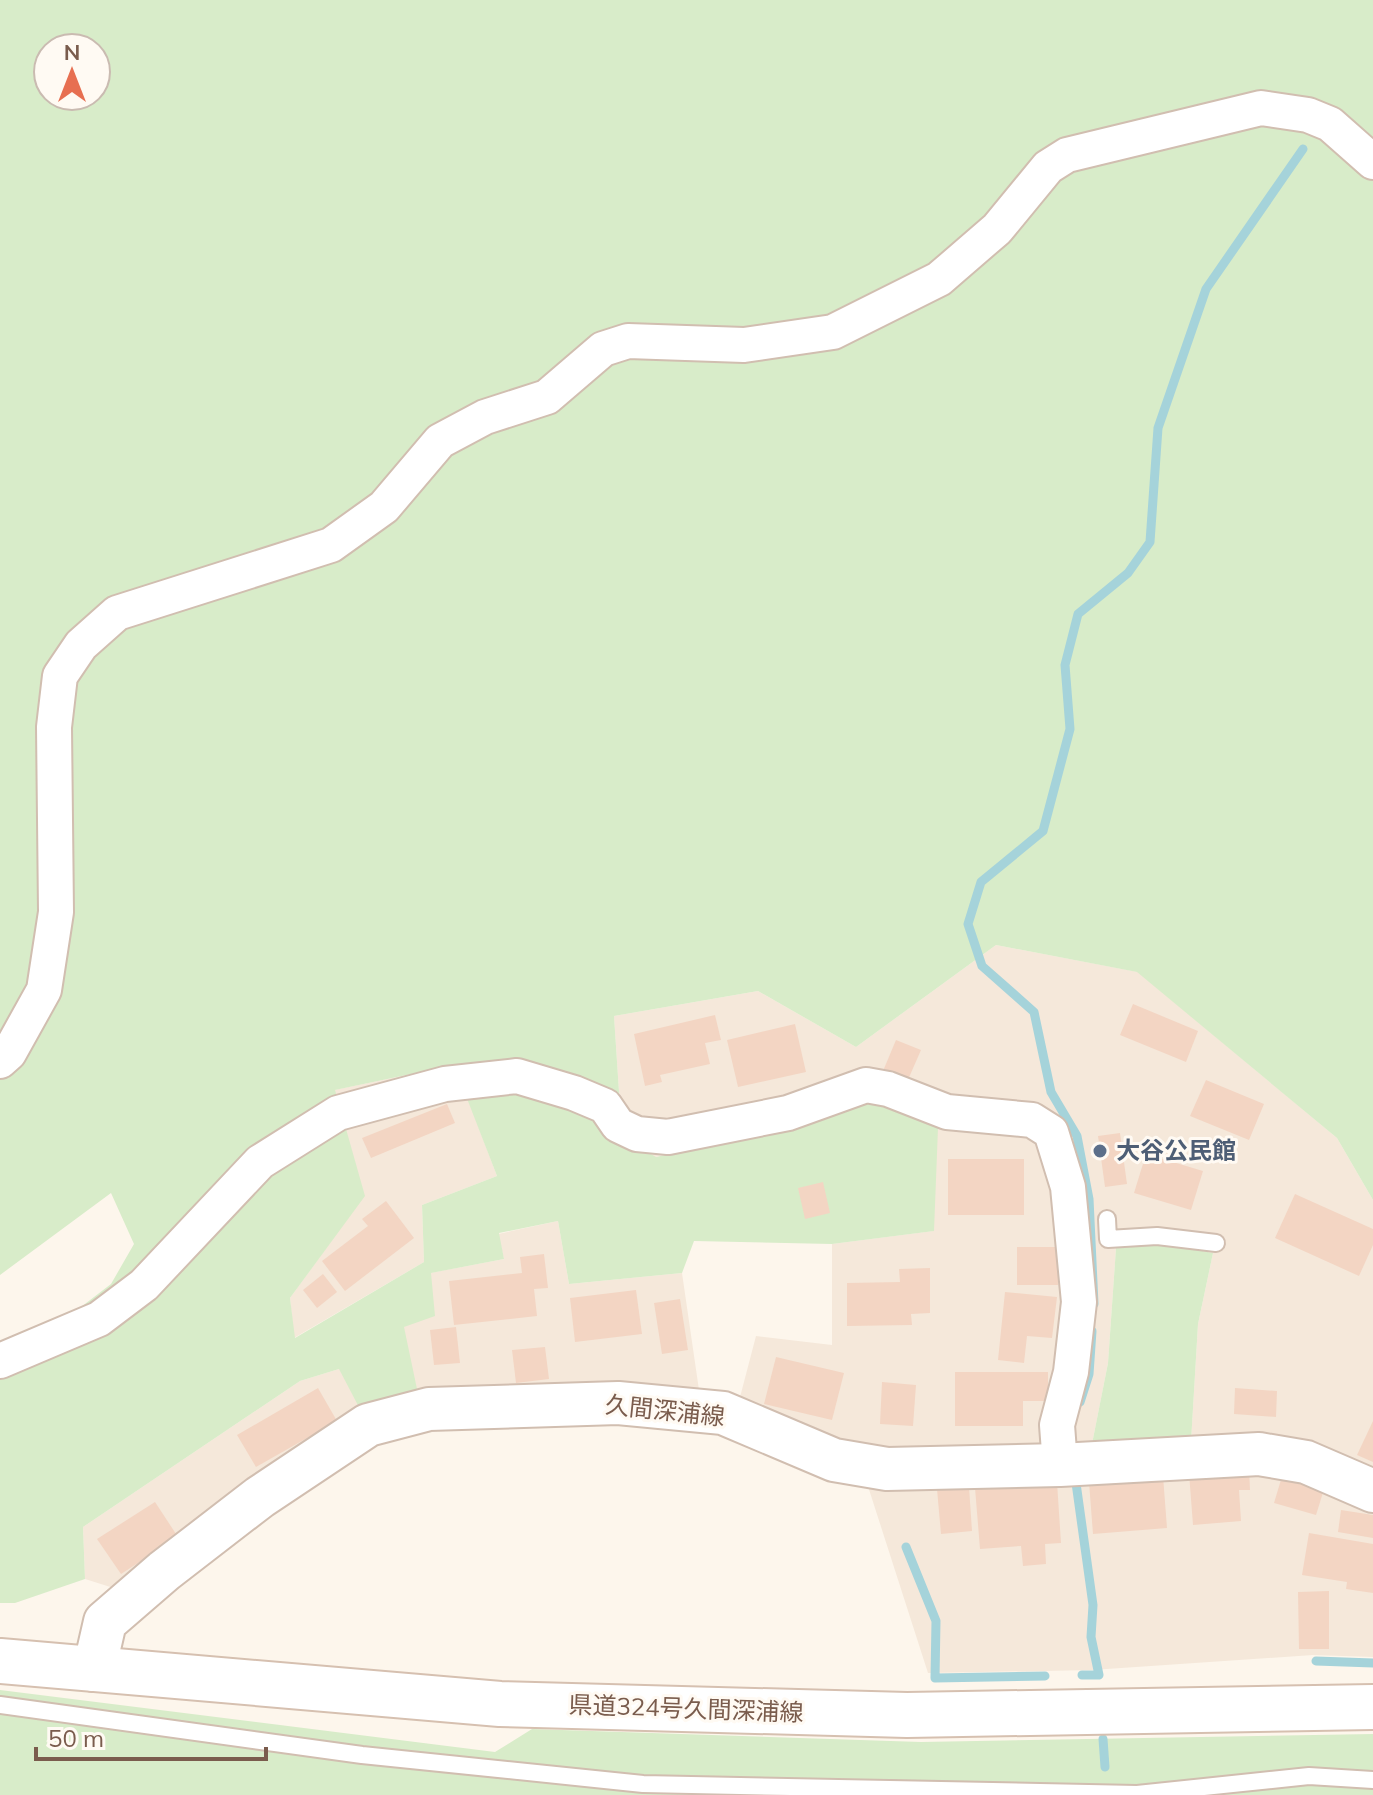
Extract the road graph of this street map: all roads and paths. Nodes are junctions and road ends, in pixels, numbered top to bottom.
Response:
1 (1373, 162) edge
2 (0, 1061) edge
3 (1107, 1219) dead end
4 (1216, 1243) dead end
5 (0, 1361) edge
6 (1060, 1465) junction
7 (1373, 1491) edge
8 (0, 1661) edge
9 (94, 1670) junction
10 (0, 1705) edge
11 (1373, 1707) edge
12 (1373, 1780) edge

1 - 2 street
3 - 4 lane
5 - 6 street
6 - 7 street, 久間深浦線
6 - 9 street, 久間深浦線
8 - 9 main road, 県道324号久間深浦線
9 - 11 main road, 県道324号久間深浦線
10 - 12 lane

